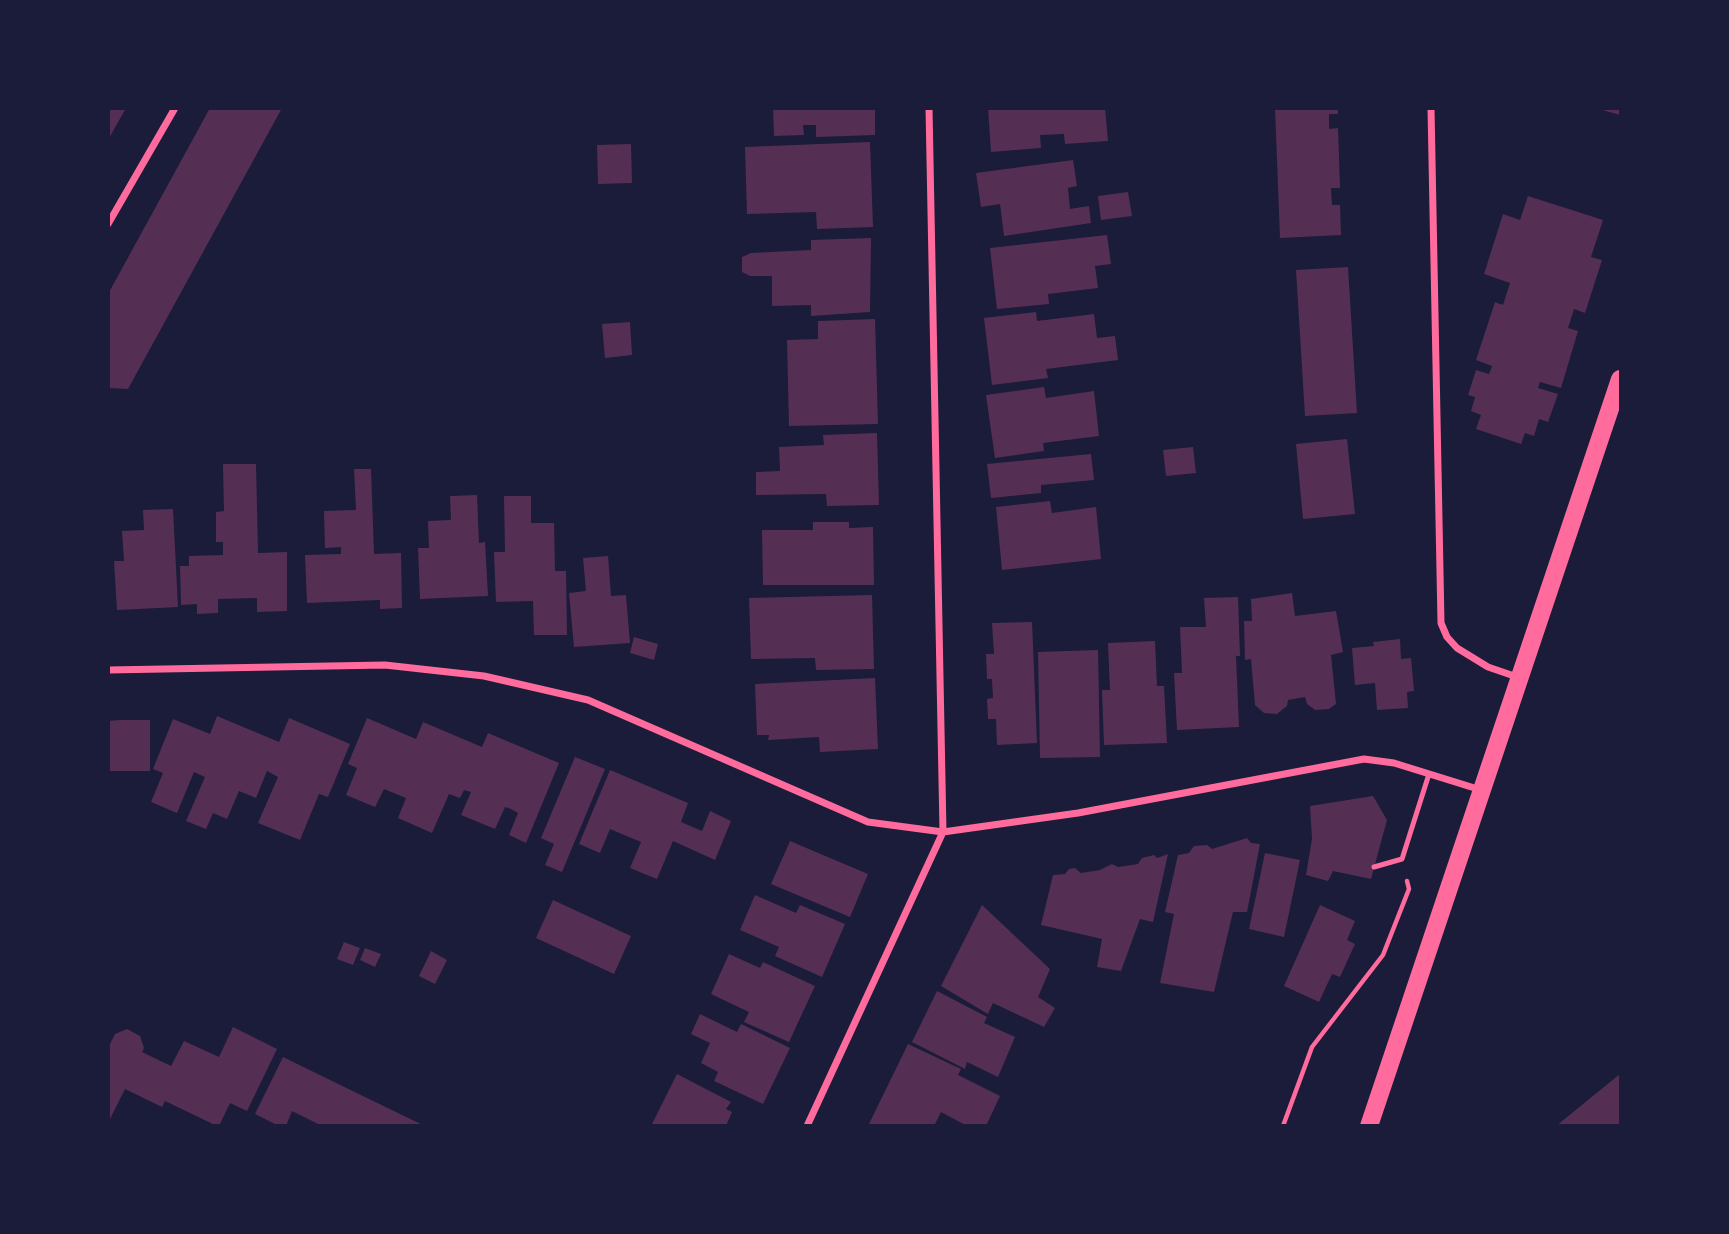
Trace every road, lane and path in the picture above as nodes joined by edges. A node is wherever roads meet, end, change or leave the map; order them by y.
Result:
1 (175, 108) edge
2 (929, 108) edge
3 (1431, 108) edge
4 (108, 224) edge
5 (1620, 379) edge
6 (108, 670) edge
7 (1521, 678) junction
8 (1429, 774) junction
9 (1483, 791) junction
10 (943, 832) junction
11 (1402, 859) junction
12 (1374, 867) dead end
13 (807, 1125) edge
14 (1283, 1125) edge
15 (1369, 1125) edge

1 - 4 street
2 - 10 street
3 - 7 street
5 - 7 main road
6 - 10 street
7 - 9 main road
8 - 9 street
8 - 10 street
8 - 11 lane
9 - 15 main road
10 - 13 street
11 - 12 lane
11 - 14 path

